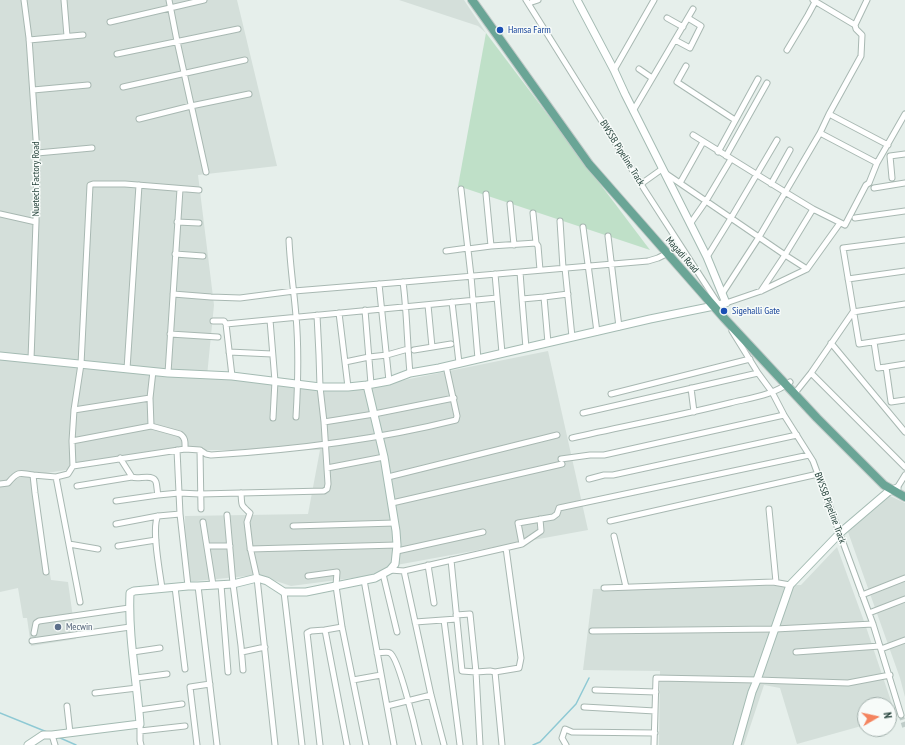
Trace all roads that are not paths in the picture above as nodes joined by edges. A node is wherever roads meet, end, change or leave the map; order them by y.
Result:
1 (24, 0) edge
2 (64, 0) edge
3 (169, 0) edge
4 (204, 0) edge
5 (472, 0) edge
6 (478, 0) edge
7 (526, 0) edge
8 (538, 0) edge
9 (577, 0) edge
10 (654, 0) edge
11 (867, 0) edge
12 (813, 1) edge
13 (532, 2) dead end
14 (170, 8) junction
15 (693, 9) dead end
16 (667, 18) dead end
17 (688, 18) junction
18 (110, 22) dead end
19 (855, 25) junction
20 (683, 27) junction
21 (238, 29) dead end
22 (83, 35) dead end
23 (67, 36) junction
24 (29, 40) junction
25 (675, 40) junction
26 (177, 41) junction
27 (787, 50) dead end
28 (117, 54) dead end
29 (245, 60) dead end
30 (686, 66) dead end
31 (639, 69) dead end
32 (614, 70) junction
33 (184, 73) junction
34 (652, 78) junction
35 (758, 79) dead end
36 (767, 83) dead end
37 (88, 85) dead end
38 (123, 87) dead end
39 (33, 90) junction
40 (249, 94) dead end
41 (191, 106) junction
42 (633, 111) junction
43 (828, 114) junction
44 (905, 114) edge
45 (139, 119) dead end
46 (735, 120) junction
47 (820, 132) junction
48 (693, 135) dead end
49 (777, 140) dead end
50 (703, 142) junction
51 (888, 144) junction
52 (92, 148) dead end
53 (790, 150) dead end
54 (718, 152) junction
55 (37, 153) junction
56 (905, 154) edge
57 (728, 158) junction
58 (877, 163) junction
59 (663, 170) junction
60 (206, 172) dead end
61 (757, 175) junction
62 (892, 178) dead end
63 (680, 183) junction
64 (641, 184) junction
65 (772, 184) junction
66 (905, 184) edge
67 (139, 185) junction
68 (874, 188) dead end
69 (180, 189) junction
70 (461, 189) dead end
71 (199, 190) dead end
72 (785, 192) junction
73 (486, 194) dead end
74 (706, 201) junction
75 (510, 204) dead end
76 (812, 209) junction
77 (905, 211) edge
78 (534, 213) dead end
79 (0, 214) edge
80 (731, 218) junction
81 (855, 218) dead end
82 (560, 221) dead end
83 (36, 222) junction
84 (177, 222) junction
85 (199, 223) dead end
86 (840, 223) junction
87 (690, 224) junction
88 (583, 227) dead end
89 (608, 236) dead end
90 (759, 237) junction
91 (288, 240) dead end
92 (905, 240) edge
93 (536, 243) junction
94 (514, 244) junction
95 (491, 246) junction
96 (468, 249) junction
97 (446, 250) dead end
98 (668, 253) junction
99 (175, 254) junction
100 (784, 255) junction
101 (203, 256) dead end
102 (707, 257) junction
103 (612, 264) junction
104 (588, 266) junction
105 (564, 268) junction
106 (807, 269) junction
107 (540, 270) junction
108 (905, 271) edge
109 (520, 272) junction
110 (495, 274) junction
111 (471, 276) junction
112 (848, 279) junction
113 (403, 282) junction
114 (379, 284) junction
115 (762, 291) junction
116 (294, 292) junction
117 (173, 294) junction
118 (568, 294) junction
119 (722, 294) junction
120 (544, 297) junction
121 (497, 298) junction
122 (522, 299) junction
123 (473, 300) junction
124 (452, 302) junction
125 (905, 304) edge
126 (428, 305) junction
127 (720, 305) junction
128 (406, 306) junction
129 (382, 309) junction
130 (365, 310) junction
131 (853, 312) junction
132 (339, 313) junction
133 (317, 315) junction
134 (296, 317) junction
135 (724, 318) junction
136 (270, 320) junction
137 (213, 321) dead end
138 (226, 324) junction
139 (619, 327) junction
140 (597, 332) junction
141 (170, 334) junction
142 (218, 337) dead end
143 (572, 337) junction
144 (905, 337) edge
145 (874, 342) junction
146 (548, 343) junction
147 (831, 343) junction
148 (451, 344) dead end
149 (432, 347) junction
150 (526, 348) junction
151 (411, 349) junction
152 (229, 352) junction
153 (502, 353) junction
154 (272, 354) junction
155 (387, 355) junction
156 (0, 356) edge
157 (369, 357) junction
158 (32, 359) junction
159 (478, 359) junction
160 (750, 359) junction
161 (345, 362) junction
162 (460, 363) junction
163 (81, 364) junction
164 (905, 364) edge
165 (446, 366) junction
166 (886, 367) junction
167 (127, 369) junction
168 (153, 371) junction
169 (168, 373) junction
170 (410, 373) junction
171 (758, 373) junction
172 (811, 373) junction
173 (232, 376) junction
174 (275, 381) junction
175 (389, 381) junction
176 (298, 384) junction
177 (369, 384) junction
178 (788, 384) junction
179 (320, 387) junction
180 (348, 387) junction
181 (691, 388) junction
182 (772, 392) junction
183 (796, 392) junction
184 (611, 394) dead end
185 (150, 398) junction
186 (454, 398) junction
187 (905, 400) edge
188 (74, 410) junction
189 (694, 412) junction
190 (583, 413) dead end
191 (374, 414) junction
192 (784, 415) junction
193 (296, 417) dead end
194 (273, 418) dead end
195 (324, 422) junction
196 (151, 426) junction
197 (905, 432) edge
198 (557, 435) dead end
199 (797, 435) junction
200 (379, 436) junction
201 (572, 438) dead end
202 (72, 442) junction
203 (325, 444) junction
204 (185, 449) junction
205 (177, 450) junction
206 (200, 450) junction
207 (809, 455) junction
208 (384, 457) junction
209 (120, 458) junction
210 (73, 466) junction
211 (905, 467) edge
212 (327, 468) junction
213 (818, 474) junction
214 (33, 475) junction
215 (905, 475) edge
216 (56, 477) junction
217 (132, 477) junction
218 (388, 477) junction
219 (589, 479) dead end
220 (0, 484) edge
221 (77, 486) dead end
222 (895, 489) junction
223 (905, 492) edge
224 (179, 493) junction
225 (241, 493) junction
226 (200, 494) junction
227 (158, 495) junction
228 (905, 497) edge
229 (116, 501) dead end
230 (392, 503) junction
231 (202, 509) dead end
232 (769, 509) dead end
233 (180, 514) junction
234 (227, 515) dead end
235 (158, 516) junction
236 (540, 519) junction
237 (610, 521) dead end
238 (203, 522) dead end
239 (395, 523) junction
240 (116, 524) dead end
241 (293, 526) dead end
242 (482, 532) dead end
243 (840, 533) junction
244 (614, 536) dead end
245 (156, 540) junction
246 (69, 544) junction
247 (522, 544) junction
248 (118, 546) dead end
249 (207, 546) junction
250 (230, 546) junction
251 (397, 548) junction
252 (506, 548) junction
253 (98, 549) dead end
254 (250, 549) junction
255 (451, 560) junction
256 (428, 565) junction
257 (404, 571) junction
258 (46, 572) dead end
259 (387, 572) junction
260 (308, 576) dead end
261 (257, 578) junction
262 (905, 578) edge
263 (364, 580) junction
264 (776, 582) junction
265 (233, 584) junction
266 (221, 585) junction
267 (790, 585) junction
268 (188, 586) junction
269 (198, 586) junction
270 (213, 586) junction
271 (336, 586) junction
272 (175, 587) junction
273 (626, 587) junction
274 (162, 588) junction
275 (604, 588) dead end
276 (284, 592) junction
277 (862, 594) junction
278 (905, 599) edge
279 (80, 602) dead end
280 (434, 603) dead end
281 (129, 608) junction
282 (869, 613) junction
283 (457, 617) junction
284 (444, 620) junction
285 (414, 622) junction
286 (873, 624) junction
287 (130, 627) junction
288 (342, 627) junction
289 (775, 628) junction
290 (325, 630) junction
291 (592, 631) dead end
292 (397, 632) dead end
293 (34, 633) dead end
294 (905, 640) edge
295 (32, 641) dead end
296 (265, 647) junction
297 (880, 647) junction
298 (160, 648) dead end
299 (133, 652) junction
300 (242, 652) junction
301 (796, 652) dead end
302 (377, 653) junction
303 (185, 669) dead end
304 (243, 670) dead end
305 (228, 672) dead end
306 (476, 672) junction
307 (495, 672) junction
308 (167, 674) dead end
309 (381, 675) junction
310 (890, 675) junction
311 (136, 678) junction
312 (352, 680) junction
313 (757, 680) junction
314 (210, 684) junction
315 (137, 688) junction
316 (595, 690) dead end
317 (656, 692) junction
318 (95, 693) dead end
319 (431, 695) junction
320 (408, 701) junction
321 (182, 704) dead end
322 (67, 706) dead end
323 (387, 706) junction
324 (584, 707) dead end
325 (139, 710) junction
326 (655, 711) junction
327 (901, 715) dead end
328 (185, 726) dead end
329 (140, 728) junction
330 (70, 733) junction
331 (655, 733) junction
332 (52, 735) junction
333 (28, 745) edge
334 (55, 745) edge
335 (141, 745) edge
336 (197, 745) edge
337 (217, 745) edge
338 (275, 745) edge
339 (302, 745) edge
340 (320, 745) edge
341 (347, 745) edge
342 (366, 745) edge
343 (394, 745) edge
344 (419, 745) edge
345 (444, 745) edge
346 (460, 745) edge
347 (480, 745) edge
348 (502, 745) edge
349 (566, 745) edge
350 (654, 745) edge
351 (737, 745) edge

1 - 24 street, Nuetech Factory Road
2 - 23 street
3 - 14 street
4 - 14 street
5 - 98 main road, Magadi Road
6 - 127 main road, Magadi Road
7 - 64 street, BWSSB Pipeline Track
8 - 13 street
9 - 32 street
10 - 32 street
11 - 19 street
12 - 19 street
12 - 27 street
14 - 18 street
14 - 26 street
15 - 17 street
16 - 20 street
17 - 20 street
17 - 25 street
19 - 43 street
20 - 25 street
21 - 26 street
22 - 23 street
23 - 24 street
24 - 39 street, Nuetech Factory Road
25 - 34 street
26 - 28 street
26 - 33 street
29 - 33 street
30 - 46 street
31 - 34 street
32 - 42 street
33 - 38 street
33 - 41 street
34 - 42 street
35 - 46 street
36 - 57 street
37 - 39 street
39 - 55 street, Nuetech Factory Road
40 - 41 street
41 - 45 street
41 - 60 street
42 - 59 street
43 - 47 street
43 - 51 street
44 - 51 street
46 - 54 street
47 - 58 street
47 - 72 street
48 - 50 street
49 - 61 street
50 - 54 street
50 - 63 street
51 - 58 street
52 - 55 street
53 - 65 street
54 - 57 street
55 - 83 street, Nuetech Factory Road
56 - 62 street
57 - 61 street
57 - 74 street
58 - 86 street
59 - 63 street
59 - 64 street
59 - 87 street
61 - 65 street
61 - 80 street
63 - 74 street
64 - 127 street, BWSSB Pipeline Track
65 - 72 street
66 - 68 street
67 - 69 street
67 - 163 street
67 - 167 street
69 - 71 street
69 - 84 street
70 - 96 street
72 - 76 street
72 - 90 street
73 - 95 street
74 - 80 street
74 - 87 street
75 - 94 street
76 - 86 street
76 - 100 street
77 - 81 street
78 - 93 street
79 - 83 street
80 - 90 street
80 - 102 street
82 - 105 street
83 - 158 street, Nuetech Factory Road
84 - 85 street
84 - 99 street
86 - 106 street
87 - 102 street
88 - 104 street
89 - 103 street
90 - 100 street
90 - 119 street
91 - 116 street
92 - 112 street
93 - 94 street
93 - 107 street
94 - 95 street
95 - 96 street
96 - 97 street
96 - 111 street
98 - 103 street
98 - 127 main road, Magadi Road
99 - 101 street
99 - 117 street
100 - 106 street
100 - 115 street
102 - 119 street
103 - 104 street
103 - 139 street
104 - 105 street
104 - 140 street
105 - 107 street
105 - 118 street
106 - 115 street
107 - 109 street
108 - 112 street
109 - 110 street
109 - 122 street
110 - 111 street
110 - 121 street
111 - 113 street
111 - 123 street
112 - 131 street
113 - 114 street
113 - 128 street
114 - 116 street
114 - 129 street
115 - 127 street
116 - 117 street
116 - 134 street
117 - 141 street
118 - 120 street
118 - 143 street
119 - 127 street
120 - 122 street
120 - 146 street
121 - 123 street
121 - 153 street
122 - 150 street
123 - 124 street
123 - 159 street
124 - 126 street
124 - 162 street
125 - 131 street
126 - 128 street
126 - 149 street
127 - 135 main road, Magadi Road
127 - 139 street
127 - 178 main road, Magadi Road
128 - 129 street
128 - 151 street
129 - 130 street
129 - 155 street
130 - 132 street
130 - 157 street
131 - 145 street
131 - 147 street
132 - 133 street
132 - 161 street
133 - 134 street
133 - 179 street
134 - 136 street
134 - 176 street
135 - 160 street, BWSSB Pipeline Track
135 - 178 main road, Magadi Road
136 - 138 street
136 - 154 street
137 - 138 street
138 - 152 street
139 - 140 street
140 - 143 street
141 - 142 street
141 - 169 street
143 - 146 street
144 - 145 street
145 - 166 street
146 - 150 street
147 - 172 street
147 - 197 street
148 - 149 street
149 - 151 street
150 - 153 street
151 - 155 street
151 - 170 street
152 - 154 street
152 - 173 street
153 - 159 street
154 - 174 street
155 - 157 street
155 - 175 street
156 - 158 street
157 - 161 street
157 - 177 street
158 - 163 street
159 - 162 street
160 - 171 street, BWSSB Pipeline Track
160 - 184 street
161 - 180 street
162 - 165 street
163 - 167 street
163 - 188 street
164 - 166 street
165 - 170 street
165 - 186 street
166 - 187 street
167 - 168 street
168 - 169 street
168 - 185 street
169 - 173 street
170 - 175 street
171 - 181 street
171 - 182 street, BWSSB Pipeline Track
172 - 183 street
172 - 211 street
173 - 174 street
174 - 176 street
174 - 194 street
175 - 177 street
176 - 179 street
176 - 193 street
177 - 180 street
177 - 191 street
178 - 182 street
178 - 183 main road, Magadi Road
179 - 180 street
179 - 195 street
181 - 189 street
181 - 190 street
182 - 189 street
182 - 192 street, BWSSB Pipeline Track
183 - 222 main road, Magadi Road
185 - 188 street
185 - 196 street
186 - 191 street
186 - 200 street
188 - 202 street
189 - 201 street
191 - 195 street
191 - 200 street
192 - 199 street, BWSSB Pipeline Track
192 - 230 street
195 - 203 street
196 - 202 street
196 - 204 street
198 - 218 street
199 - 207 street, BWSSB Pipeline Track
199 - 219 street
200 - 203 street
200 - 208 street
202 - 210 street
203 - 206 street
203 - 212 street
204 - 205 street
204 - 206 street
205 - 209 street
205 - 224 street
206 - 226 street
207 - 213 street, BWSSB Pipeline Track
207 - 236 street
208 - 212 street
208 - 218 street
209 - 210 street
209 - 217 street
210 - 216 street
212 - 225 street
213 - 237 street
213 - 243 street, BWSSB Pipeline Track
214 - 216 street
214 - 220 street
214 - 258 street
215 - 222 street
216 - 246 street
217 - 221 street
217 - 227 street
218 - 230 street
222 - 223 main road, Magadi Road
222 - 228 main road, Magadi Road
222 - 243 street
224 - 226 street
224 - 227 street
224 - 233 street
225 - 226 street
225 - 254 street
226 - 231 street
227 - 229 street
230 - 239 street
232 - 264 street
233 - 235 street
233 - 268 street
234 - 250 street
235 - 240 street
235 - 245 street
236 - 247 street
236 - 247 street
238 - 249 street
239 - 241 street
239 - 251 street
242 - 251 street
243 - 267 street
243 - 277 street, BWSSB Pipeline Track
244 - 273 street
245 - 248 street
245 - 274 street
246 - 253 street
246 - 279 street
247 - 252 street
249 - 250 street
249 - 270 street
250 - 265 street
251 - 254 street
251 - 259 street
252 - 255 street
252 - 307 street
254 - 261 street
255 - 256 street
255 - 283 street
256 - 257 street
256 - 280 street
257 - 259 street
257 - 285 street
259 - 263 street
259 - 292 street
260 - 271 street
261 - 265 street
261 - 276 street
261 - 296 street
262 - 277 street
263 - 271 street
263 - 302 street
264 - 267 street
264 - 273 street
265 - 266 street
265 - 300 street
266 - 270 street
266 - 305 street
267 - 289 street
268 - 269 street
268 - 272 street
269 - 270 street
269 - 314 street
271 - 276 street
271 - 288 street
272 - 274 street
272 - 303 street
273 - 275 street
274 - 281 street
276 - 339 street
277 - 282 street, BWSSB Pipeline Track
278 - 282 street
281 - 287 street
281 - 293 street
282 - 286 street, BWSSB Pipeline Track
283 - 284 street
283 - 306 street
283 - 306 street
284 - 285 street
284 - 346 street
285 - 319 street
286 - 289 street
286 - 297 street, BWSSB Pipeline Track
287 - 295 street
287 - 299 street
288 - 290 street
288 - 312 street
289 - 291 street
289 - 313 street
290 - 340 street
290 - 341 street
294 - 297 street
296 - 300 street
296 - 338 street
297 - 301 street
297 - 310 street, BWSSB Pipeline Track
298 - 299 street
299 - 311 street
300 - 304 street
302 - 309 street
302 - 320 street
306 - 307 street
306 - 347 street
307 - 348 street
308 - 311 street
309 - 312 street
309 - 323 street
310 - 313 street
310 - 327 street, BWSSB Pipeline Track
311 - 315 street
312 - 342 street
313 - 317 street
313 - 351 street
314 - 336 street
314 - 337 street
315 - 318 street
315 - 325 street
316 - 317 street
317 - 326 street
319 - 320 street
319 - 345 street
320 - 323 street
320 - 344 street
321 - 325 street
322 - 330 street
323 - 343 street
324 - 326 street
325 - 329 street
326 - 331 street
328 - 329 street
329 - 330 street
329 - 335 street
330 - 332 street
331 - 349 street
331 - 350 street
332 - 333 street
332 - 334 street

